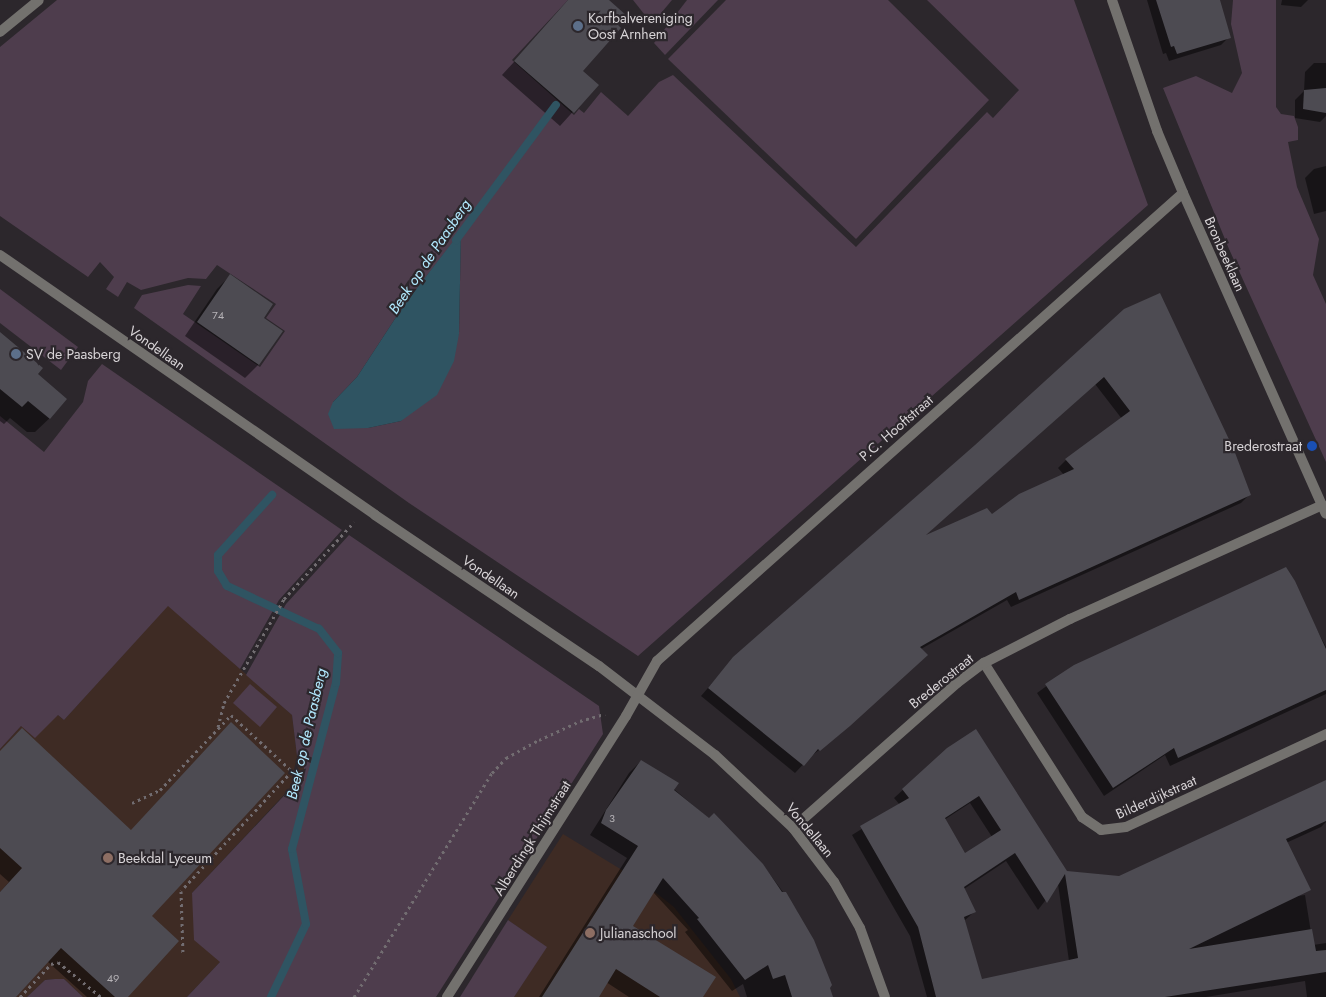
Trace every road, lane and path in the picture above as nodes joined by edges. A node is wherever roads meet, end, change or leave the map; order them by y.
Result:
1 (40, 0) edge
2 (1112, 0) edge
3 (0, 32) edge
4 (1183, 192) junction
5 (0, 255) edge
6 (366, 508) junction
7 (1324, 510) edge
8 (984, 663) junction
9 (638, 694) junction
10 (626, 716) junction
11 (218, 728) junction
12 (1326, 734) edge
13 (132, 803) dead end
14 (793, 828) junction
15 (183, 954) dead end
16 (20, 997) edge
17 (101, 997) edge
18 (354, 997) edge
19 (447, 997) edge
20 (885, 997) edge

1 - 3 street
2 - 4 street, Bronbeeklaan
4 - 7 street, Bronbeeklaan
4 - 9 street, P.C. Hooftstraat
5 - 6 street, Vondellaan
6 - 9 street, Vondellaan
6 - 11 path
7 - 8 street, Brederostraat
8 - 12 street, Bilderdijkstraat
8 - 14 street, Brederostraat
9 - 10 street, Alberdingk Thijmstraat
9 - 14 street, Vondellaan
10 - 18 path
10 - 19 street, Alberdingk Thijmstraat
11 - 13 path
11 - 15 path
14 - 20 street, Vondellaan
16 - 17 path

